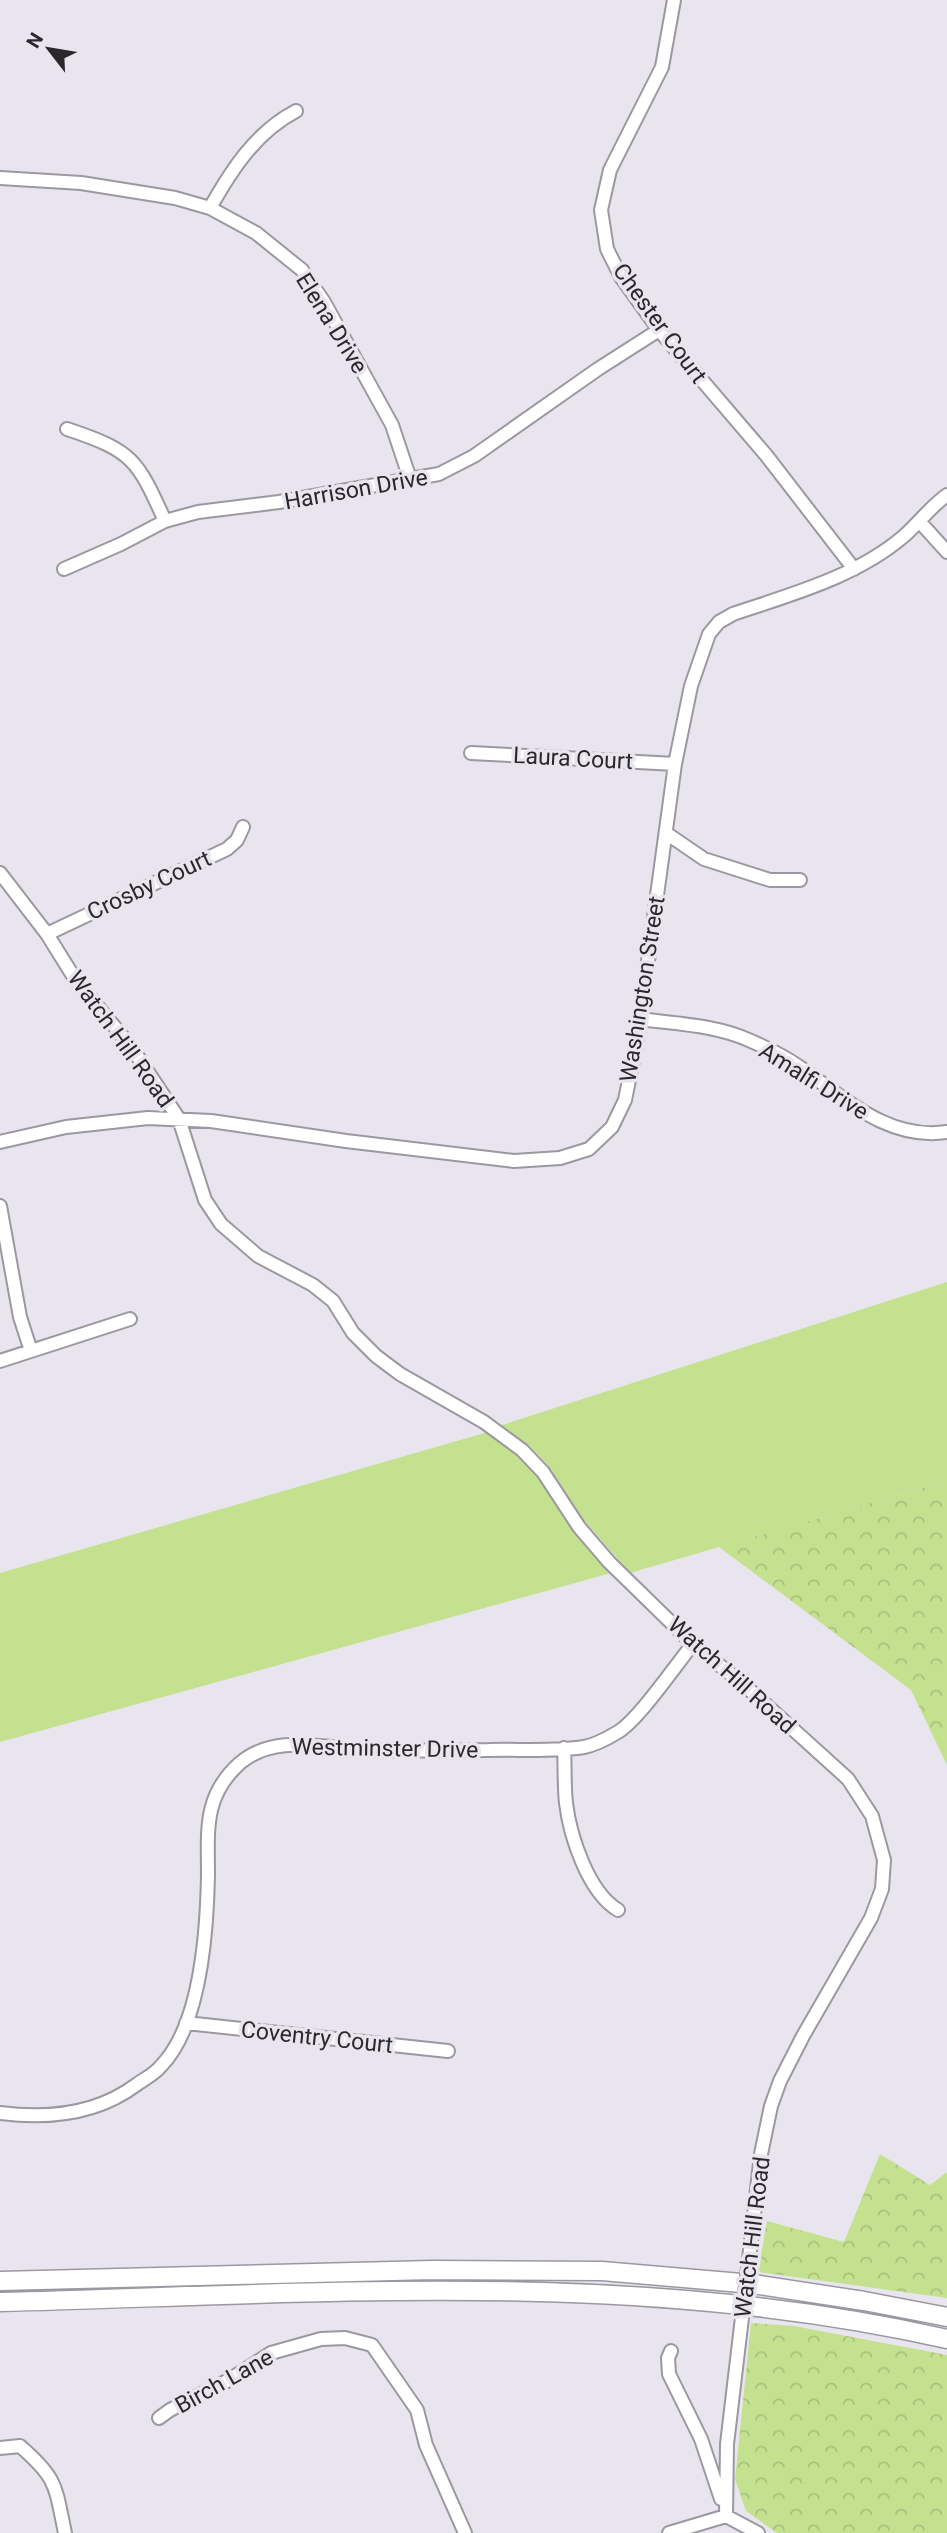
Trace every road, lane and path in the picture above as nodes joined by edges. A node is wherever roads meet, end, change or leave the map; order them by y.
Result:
1 (674, 0) edge
2 (296, 111) dead end
3 (0, 178) edge
4 (210, 208) junction
5 (659, 330) junction
6 (67, 429) dead end
7 (410, 479) junction
8 (947, 495) edge
9 (165, 521) junction
10 (919, 521) junction
11 (947, 552) edge
12 (64, 569) dead end
13 (853, 569) junction
14 (471, 753) dead end
15 (675, 764) junction
16 (243, 827) dead end
17 (666, 833) junction
18 (0, 873) edge
19 (800, 880) dead end
20 (47, 934) junction
21 (640, 1019) junction
22 (179, 1119) junction
23 (947, 1132) edge
24 (0, 1142) edge
25 (0, 1206) edge
26 (130, 1319) dead end
27 (31, 1351) junction
28 (0, 1362) edge
29 (693, 1644) junction
30 (564, 1748) junction
31 (618, 1909) dead end
32 (186, 2023) junction
33 (448, 2051) dead end
34 (0, 2113) edge
35 (0, 2281) edge
36 (0, 2302) edge
37 (947, 2317) edge
38 (947, 2339) edge
39 (671, 2351) dead end
40 (159, 2418) dead end
41 (0, 2448) edge
42 (726, 2516) junction
43 (696, 2528) edge
44 (65, 2533) edge
45 (464, 2533) edge
46 (669, 2533) edge
47 (758, 2533) edge

1 - 5 street, Chester Court
2 - 4 street
3 - 4 street, Elena Drive
4 - 7 street, Elena Drive
5 - 7 street, Harrison Drive
5 - 13 street, Chester Court
6 - 9 street
7 - 9 street, Harrison Drive
8 - 10 street, Washington Street
9 - 12 street, Harrison Drive
10 - 11 street
10 - 13 street, Washington Street
13 - 15 street, Washington Street
14 - 15 street, Laura Court
15 - 17 street, Washington Street
16 - 20 street, Crosby Court
17 - 19 street
17 - 21 street, Washington Street
18 - 20 street, Watch Hill Road
20 - 22 street, Watch Hill Road
21 - 22 street, Washington Street
21 - 23 street, Amalfi Drive
22 - 24 street, Washington Street
22 - 29 street, Watch Hill Road
25 - 27 street
26 - 27 street
27 - 28 street
29 - 30 street, Westminster Drive
29 - 42 street, Watch Hill Road, bridge
30 - 31 street
30 - 32 street, Westminster Drive
32 - 33 street, Coventry Court
32 - 34 street, Westminster Drive
35 - 37 highway
36 - 38 highway
39 - 42 street
40 - 45 street, Birch Lane
41 - 44 street
42 - 43 street
42 - 47 street
43 - 46 street

